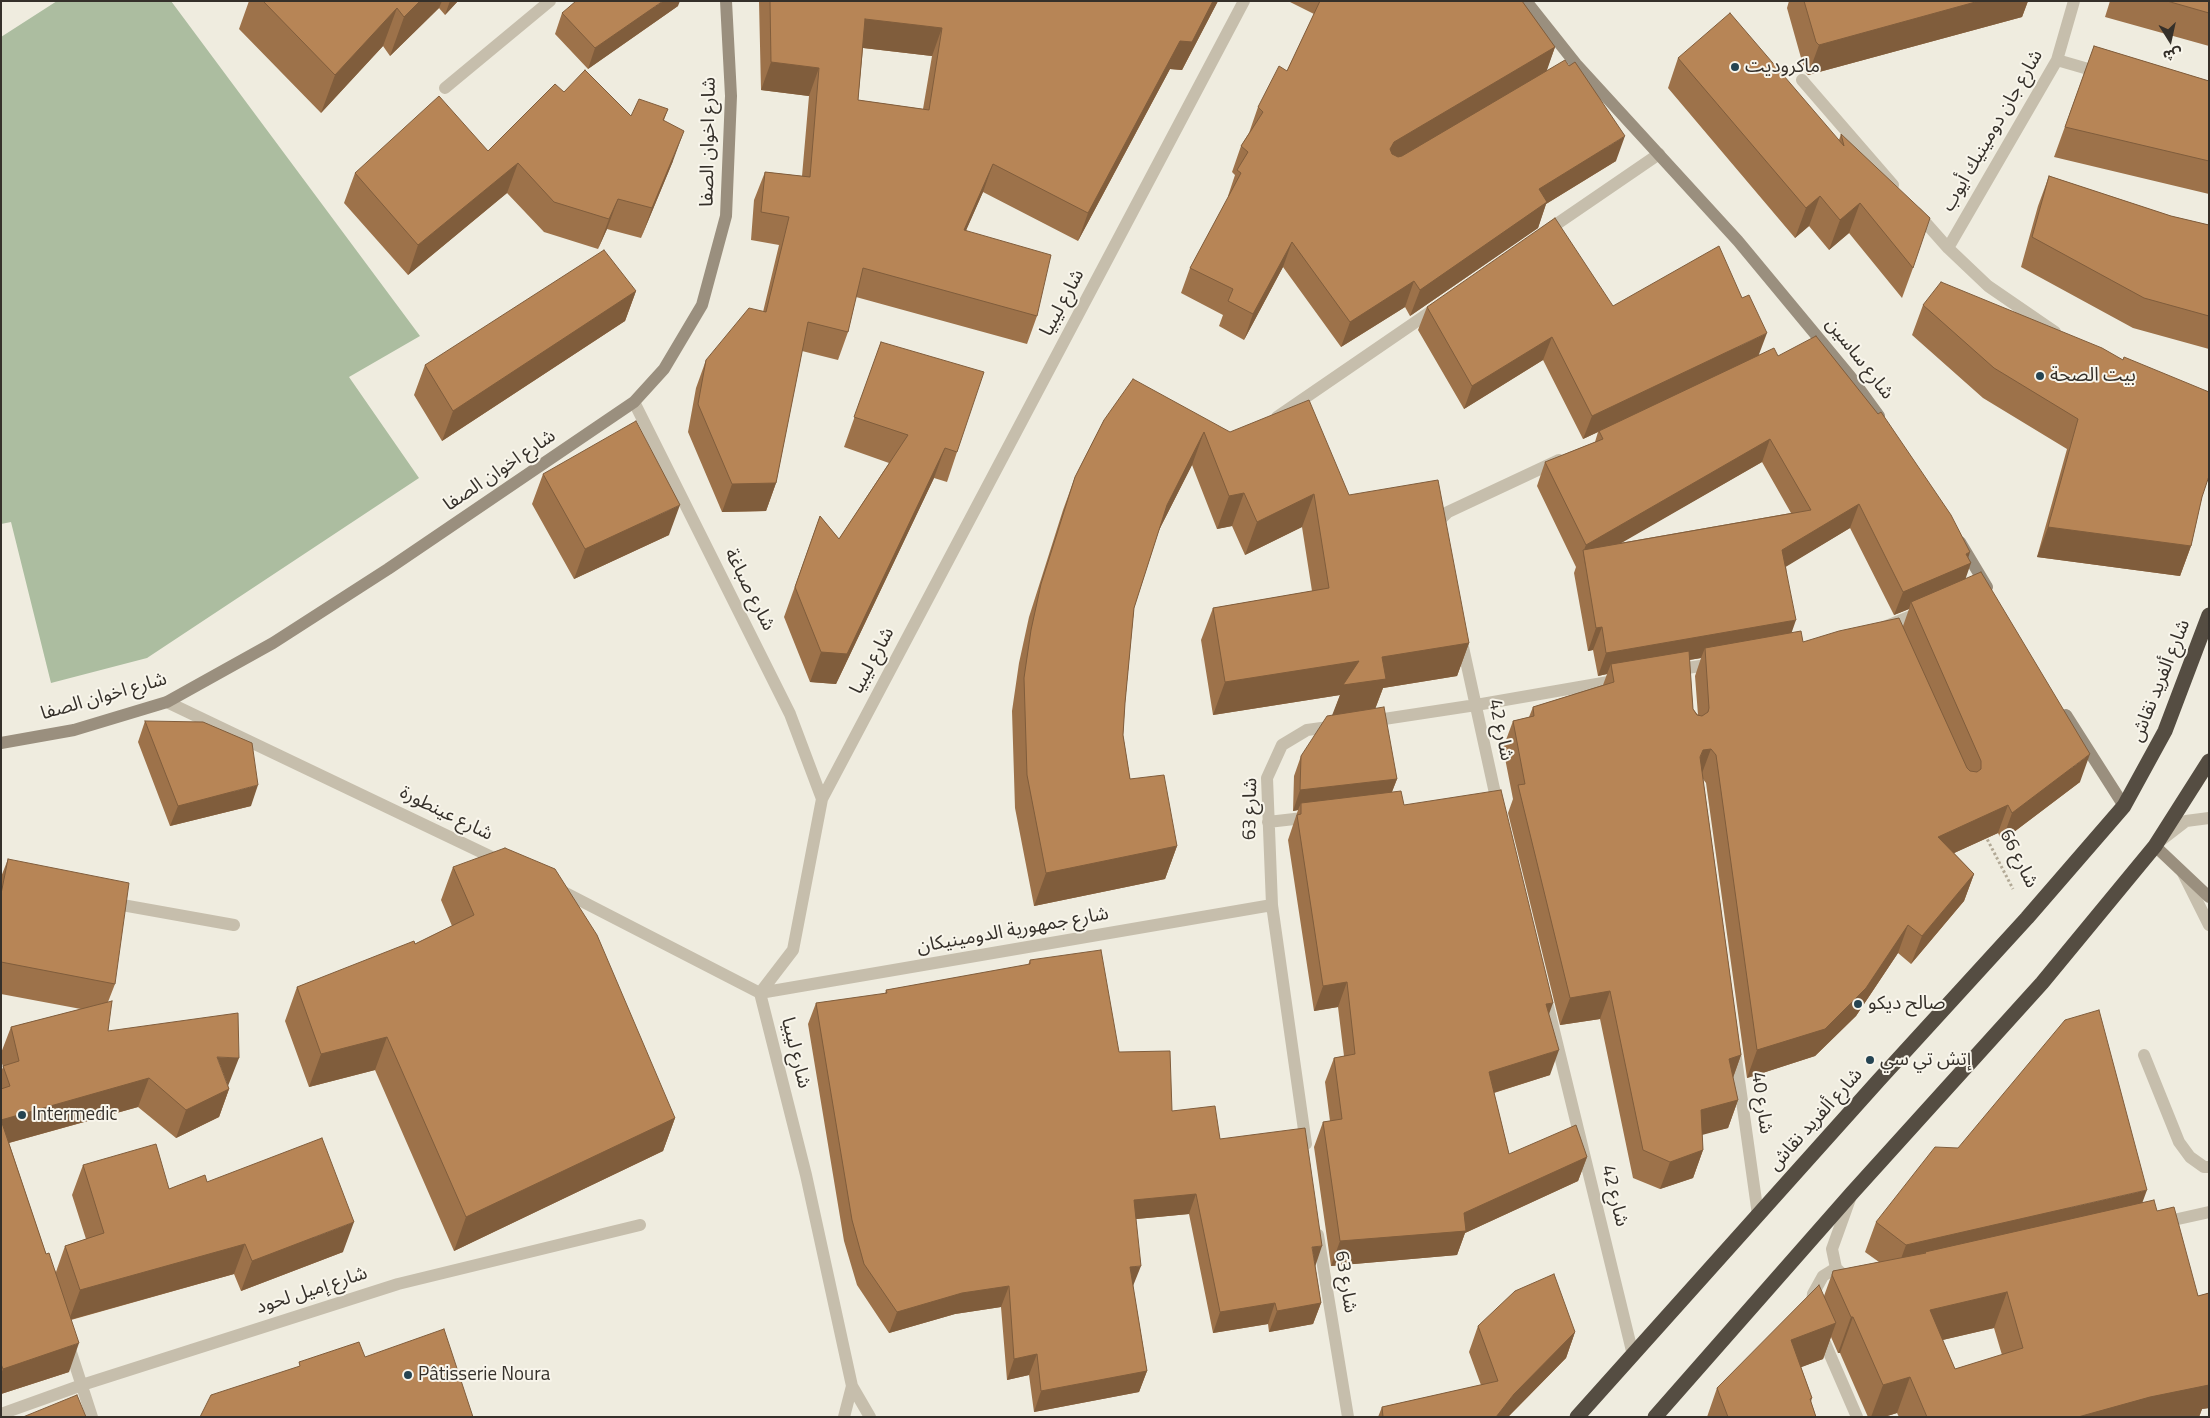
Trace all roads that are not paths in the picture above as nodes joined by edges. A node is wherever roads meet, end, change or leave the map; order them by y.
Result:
1 (550, 1) edge
2 (726, 1) edge
3 (1244, 1) edge
4 (1526, 1) edge
5 (2074, 1) edge
6 (2057, 60) junction
7 (2114, 76) edge
8 (1802, 80) dead end
9 (445, 88) dead end
10 (1659, 154) junction
11 (1537, 238) edge
12 (1948, 248) junction
13 (1448, 300) edge
14 (2064, 337) edge
15 (634, 402) junction
16 (1269, 423) edge
17 (1884, 424) edge
18 (1572, 454) edge
19 (1952, 528) edge
20 (1440, 541) edge
21 (1996, 602) edge
22 (1933, 607) edge
23 (2209, 615) edge
24 (1459, 628) edge
25 (1871, 630) edge
26 (1724, 662) edge
27 (1657, 673) edge
28 (1629, 678) edge
29 (167, 702) junction
30 (1476, 706) junction
31 (2061, 707) edge
32 (1363, 722) edge
33 (1344, 725) edge
34 (1, 743) edge
35 (2209, 761) edge
36 (822, 799) junction
37 (2124, 806) junction
38 (1327, 815) edge
39 (2209, 818) edge
40 (1268, 822) junction
41 (1502, 824) edge
42 (2154, 846) junction
43 (516, 868) edge
44 (2183, 873) junction
45 (542, 881) edge
46 (2209, 896) edge
47 (102, 902) edge
48 (1272, 905) junction
49 (234, 925) dead end
50 (2209, 925) edge
51 (1543, 988) edge
52 (760, 993) junction
53 (1733, 1039) edge
54 (2144, 1055) dead end
55 (1307, 1156) edge
56 (2209, 1167) edge
57 (1852, 1192) junction
58 (2209, 1212) edge
59 (1758, 1215) junction
60 (1317, 1223) edge
61 (640, 1225) dead end
62 (2152, 1225) edge
63 (1836, 1268) junction
64 (1866, 1284) edge
65 (64, 1328) edge
66 (1633, 1355) junction
67 (82, 1385) junction
68 (852, 1386) junction
69 (1, 1414) edge
70 (92, 1417) edge
71 (844, 1417) edge
72 (870, 1417) edge
73 (1348, 1417) edge
74 (1578, 1417) edge
75 (1655, 1417) edge
76 (1857, 1417) edge

1 - 9 street
2 - 15 street, شارع اخوان الصفا
3 - 36 street, شارع ليبيا
4 - 10 street, شارع ساسين
5 - 6 street, شارع جان دومينيك أيوب
6 - 7 street
6 - 12 street, شارع جان دومينيك أيوب
8 - 12 street, شارع جان دومينيك أيوب
10 - 11 street
10 - 17 street, شارع ساسين
12 - 14 street, شارع جان دومينيك أيوب
13 - 16 street
15 - 29 street, شارع اخوان الصفا
15 - 36 street, شارع صباغة
18 - 20 street
19 - 21 street
22 - 25 street
23 - 37 highway, شارع ألفريد نقاش
24 - 30 street, شارع 42
26 - 27 street
28 - 30 street
29 - 34 street, شارع اخوان الصفا
29 - 43 street, شارع عينطورة
30 - 32 street
30 - 41 street, شارع 42
31 - 37 street
33 - 40 street, شارع 63
35 - 42 highway
36 - 52 street, شارع ليبيا
37 - 59 highway, شارع ألفريد نقاش
38 - 40 street
39 - 42 street
40 - 48 street, شارع 63
42 - 44 street
42 - 57 highway
44 - 46 street
44 - 50 street
45 - 52 street
47 - 49 street
48 - 52 street, شارع جمهورية الدومينيكان
48 - 55 street, شارع 63
51 - 66 street, شارع 42
52 - 68 street, شارع ليبيا
53 - 59 street, شارع 40
54 - 56 street
57 - 63 street
57 - 75 highway
58 - 62 street
59 - 66 highway, شارع ألفريد نقاش
60 - 73 street, شارع 63
61 - 67 street, شارع إميل لحود
63 - 64 street
63 - 76 street
65 - 67 street
66 - 74 highway, شارع ألفريد نقاش
67 - 69 street, شارع إميل لحود
67 - 70 street
68 - 71 street, شارع ليبيا
68 - 72 street, شارع ليبيا

